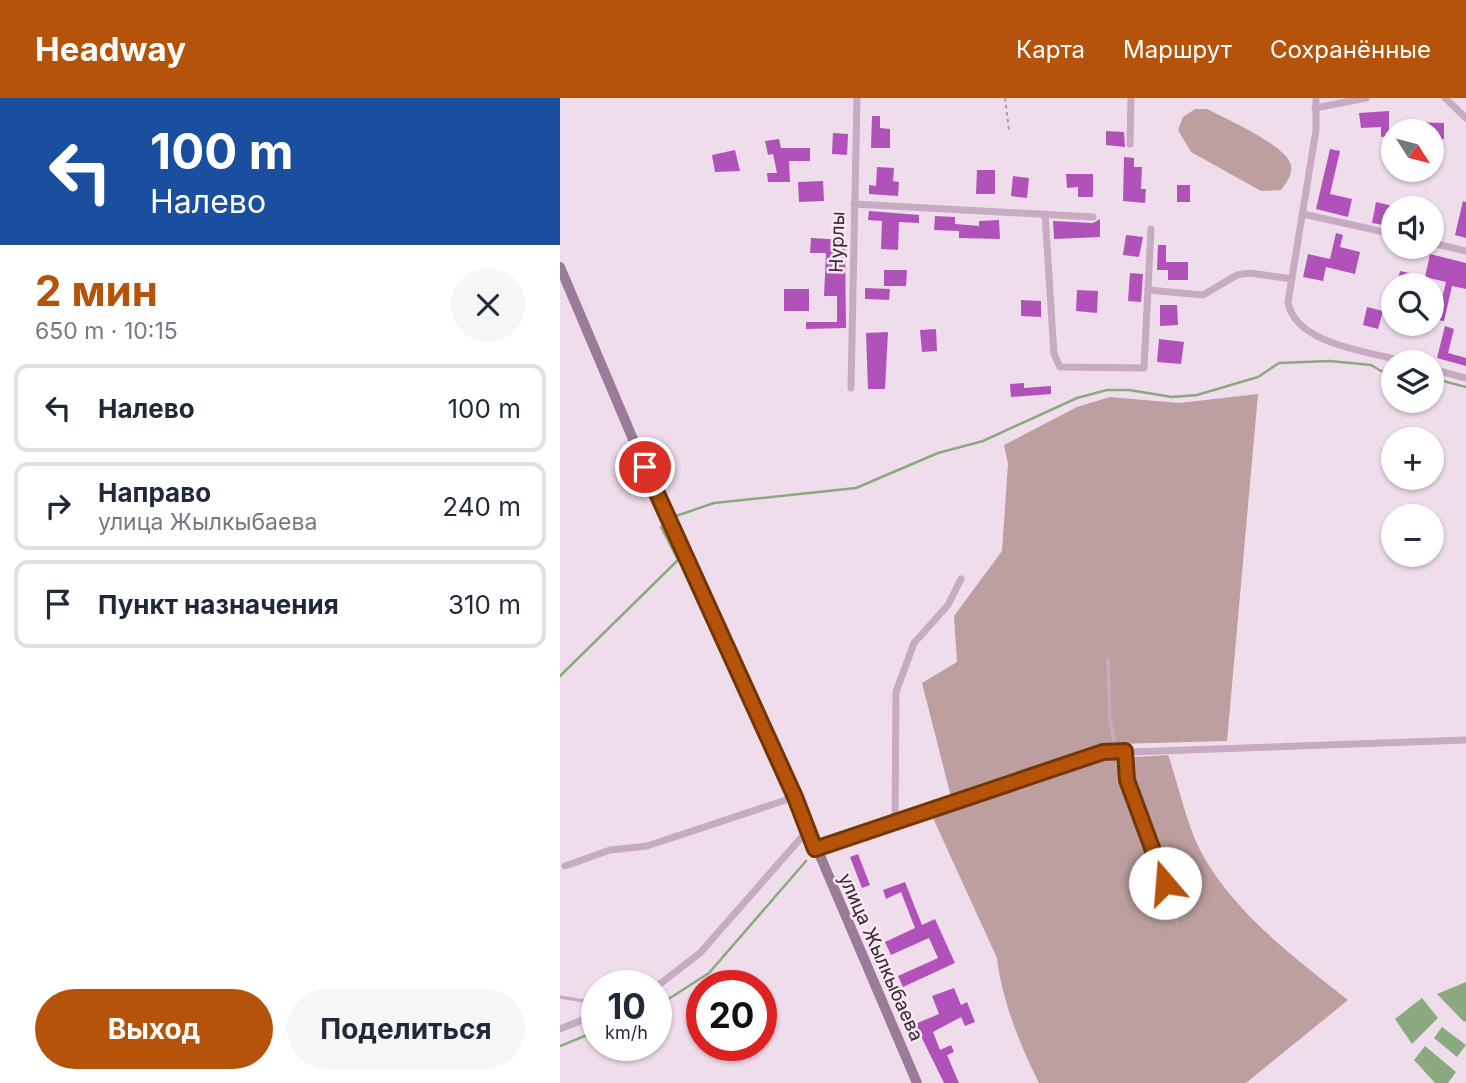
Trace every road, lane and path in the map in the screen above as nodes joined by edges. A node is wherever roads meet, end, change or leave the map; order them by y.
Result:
1 (857, 98) edge
2 (1005, 98) edge
3 (1131, 98) edge
4 (1316, 98) edge
5 (1366, 98) edge
6 (1445, 98) edge
7 (1315, 108) junction
8 (1466, 118) edge
9 (1009, 130) dead end
10 (1130, 144) dead end
11 (854, 204) junction
12 (1045, 214) junction
13 (1303, 214) junction
14 (1093, 217) dead end
15 (1151, 229) dead end
16 (1381, 231) edge
17 (1444, 246) edge
18 (1466, 251) edge
19 (560, 267) edge
20 (1292, 279) junction
21 (1148, 290) junction
22 (1381, 355) edge
23 (1444, 372) edge
24 (1466, 378) edge
25 (851, 388) dead end
26 (961, 579) dead end
27 (1108, 660) dead end
28 (1466, 740) edge
29 (1121, 751) junction
30 (795, 797) junction
31 (895, 821) junction
32 (808, 830) junction
33 (815, 849) junction
34 (565, 866) dead end
35 (1177, 922) dead end
36 (672, 975) edge
37 (560, 997) edge
38 (581, 1000) edge
39 (581, 1020) edge
40 (560, 1029) edge
41 (917, 1083) edge

1 - 11 street, Нурлы
2 - 9 path
3 - 10 street
4 - 7 street
5 - 7 street
6 - 8 street
7 - 13 street
11 - 12 street
11 - 25 street, Нурлы
12 - 14 street
12 - 21 street
13 - 16 street
13 - 20 street
15 - 21 street
17 - 18 street
19 - 30 main road, улица Жылкыбаева
20 - 21 street
20 - 22 street
23 - 24 street
26 - 31 street
27 - 29 lane
28 - 29 street
29 - 31 street
29 - 35 lane
30 - 32 main road, улица Жылкыбаева
30 - 34 street
31 - 33 street
32 - 33 main road, улица Жылкыбаева
32 - 36 street
33 - 41 main road, улица Жылкыбаева
37 - 38 lane
39 - 40 street

